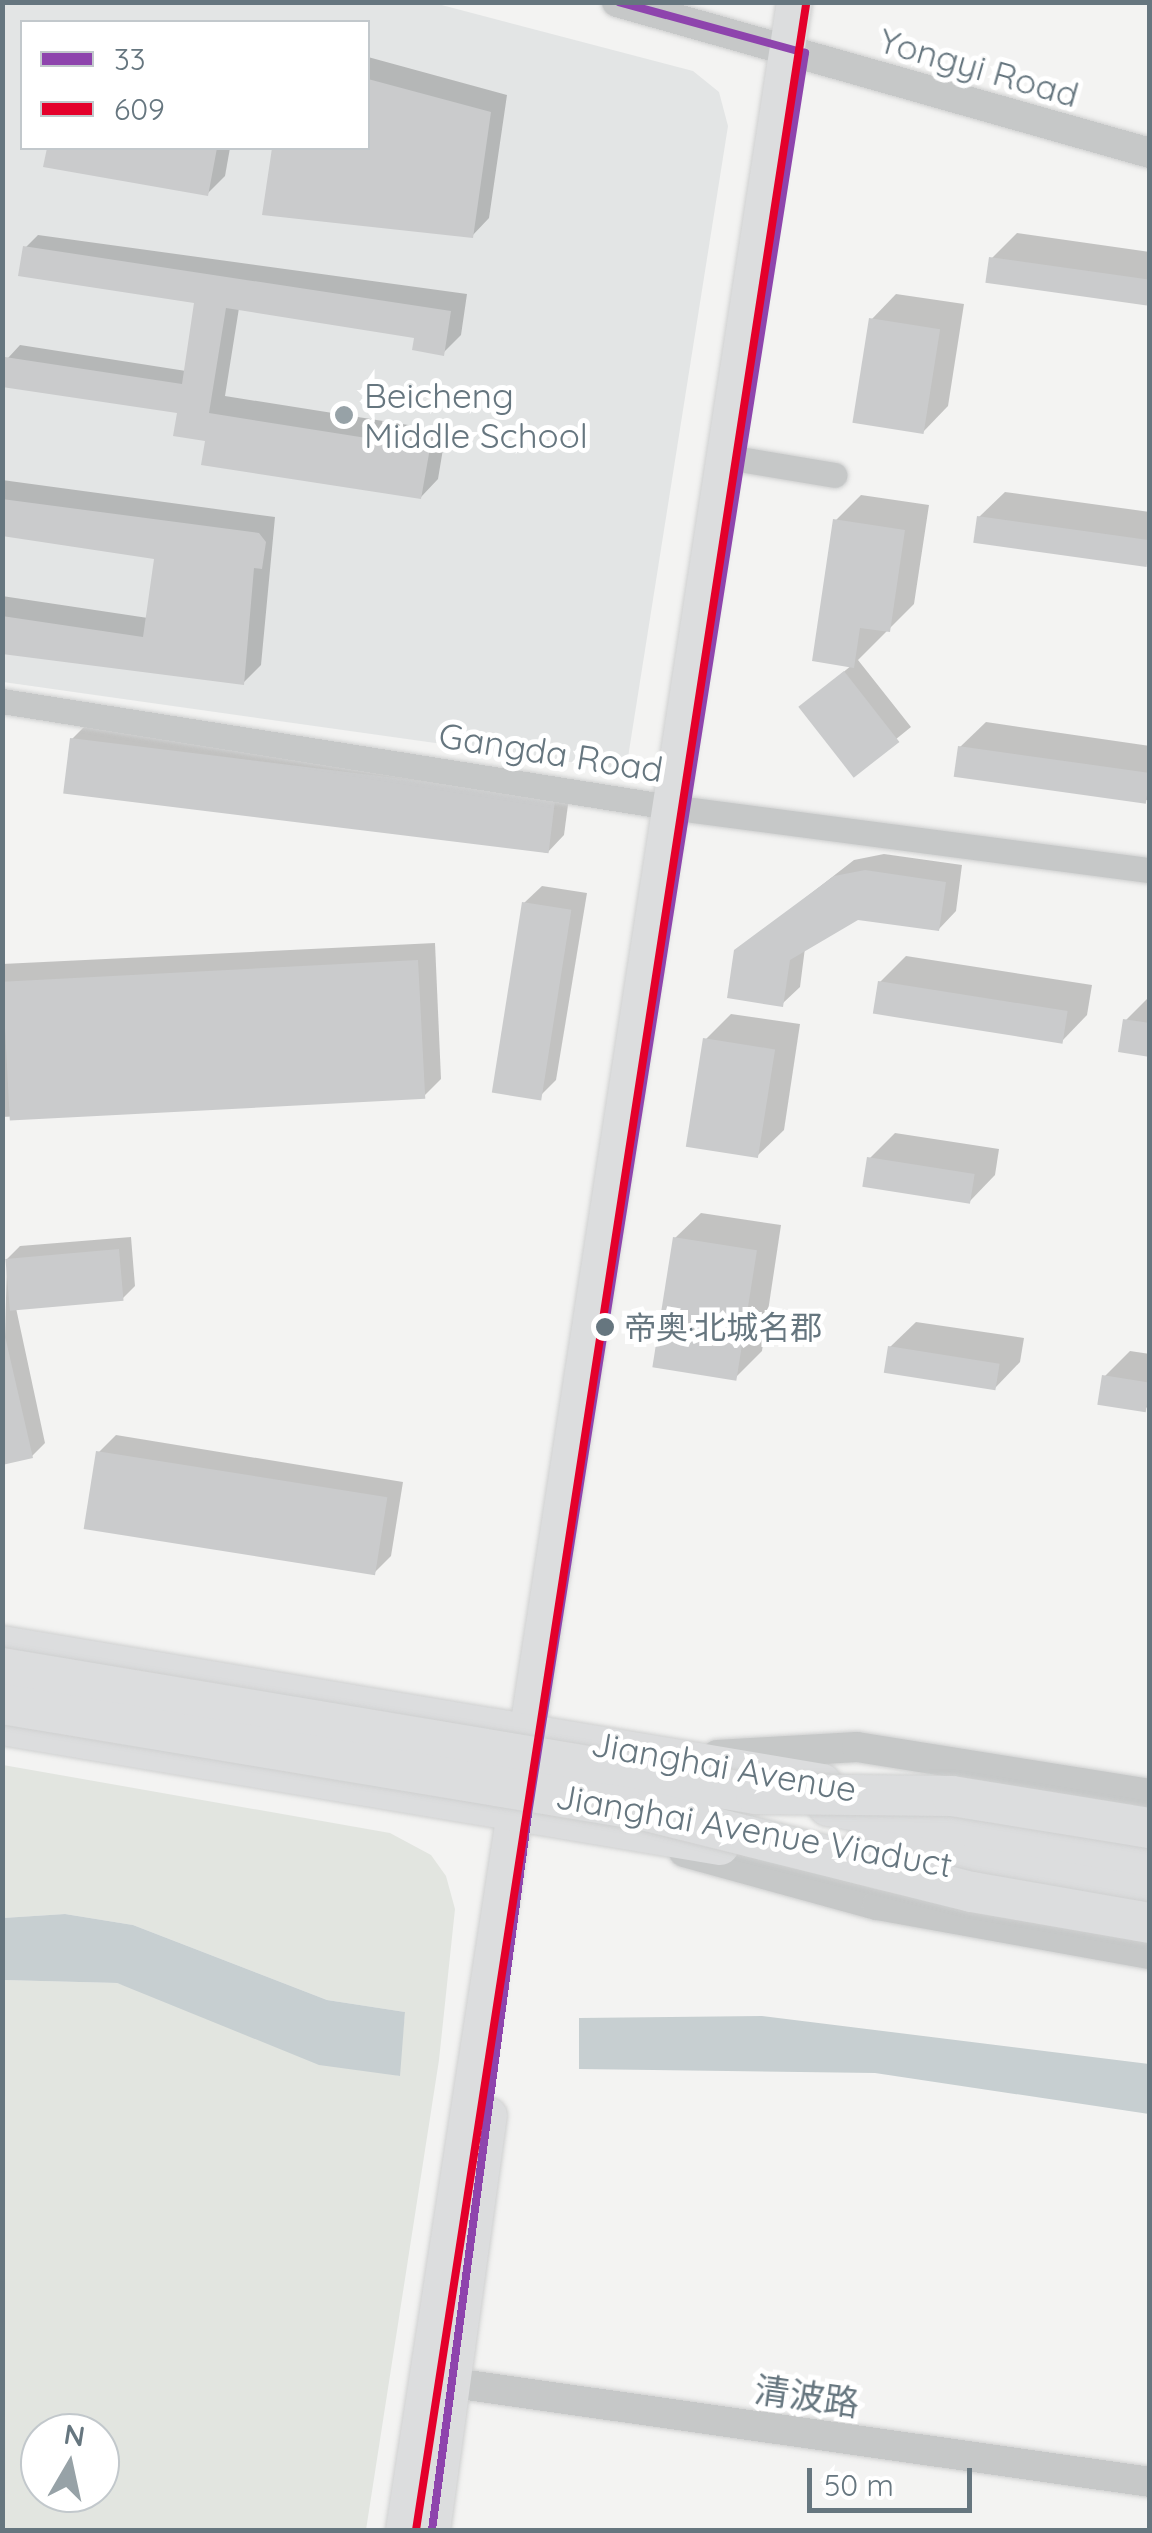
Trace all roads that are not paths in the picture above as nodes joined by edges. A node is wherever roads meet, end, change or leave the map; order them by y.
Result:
1 (617, 2) edge
2 (794, 2) edge
3 (813, 2) edge
4 (796, 50) junction
5 (1150, 152) edge
6 (732, 458) junction
7 (834, 476) dead end
8 (2, 701) edge
9 (678, 808) junction
10 (1150, 870) edge
11 (2, 1646) edge
12 (2, 1668) edge
13 (2, 1704) edge
14 (2, 1726) edge
15 (532, 1734) junction
16 (676, 1758) junction
17 (756, 1794) junction
18 (1150, 1794) edge
19 (647, 1811) junction
20 (519, 1812) junction
21 (585, 1823) junction
22 (1150, 1828) edge
23 (1150, 1839) edge
24 (1150, 1860) edge
25 (1150, 1897) edge
26 (1150, 1920) edge
27 (1150, 1954) edge
28 (453, 2383) junction
29 (1150, 2482) edge
30 (403, 2530) edge
31 (432, 2530) edge

1 - 4 street, Yongyi Road
2 - 4 main road
3 - 4 main road
4 - 5 street, Yongyi Road
4 - 6 main road
6 - 7 street
6 - 9 main road
8 - 9 street, Gangda Road
9 - 10 street, Gangda Road
9 - 15 main road
11 - 15 main road, Jianghai Avenue
12 - 17 highway, Jianghai Avenue Viaduct, bridge
13 - 19 highway, Jianghai Avenue Viaduct, bridge
14 - 20 main road
15 - 16 main road, Jianghai Avenue
15 - 20 main road
16 - 18 street
16 - 23 main road, Jianghai Avenue
17 - 22 highway, bridge
17 - 24 highway, Jianghai Avenue Viaduct, bridge
19 - 25 highway, Jianghai Avenue Viaduct, bridge
19 - 26 highway, bridge
20 - 21 main road
20 - 28 main road
20 - 30 main road
21 - 26 main road
21 - 27 street
28 - 29 street, 清波路
28 - 31 main road

